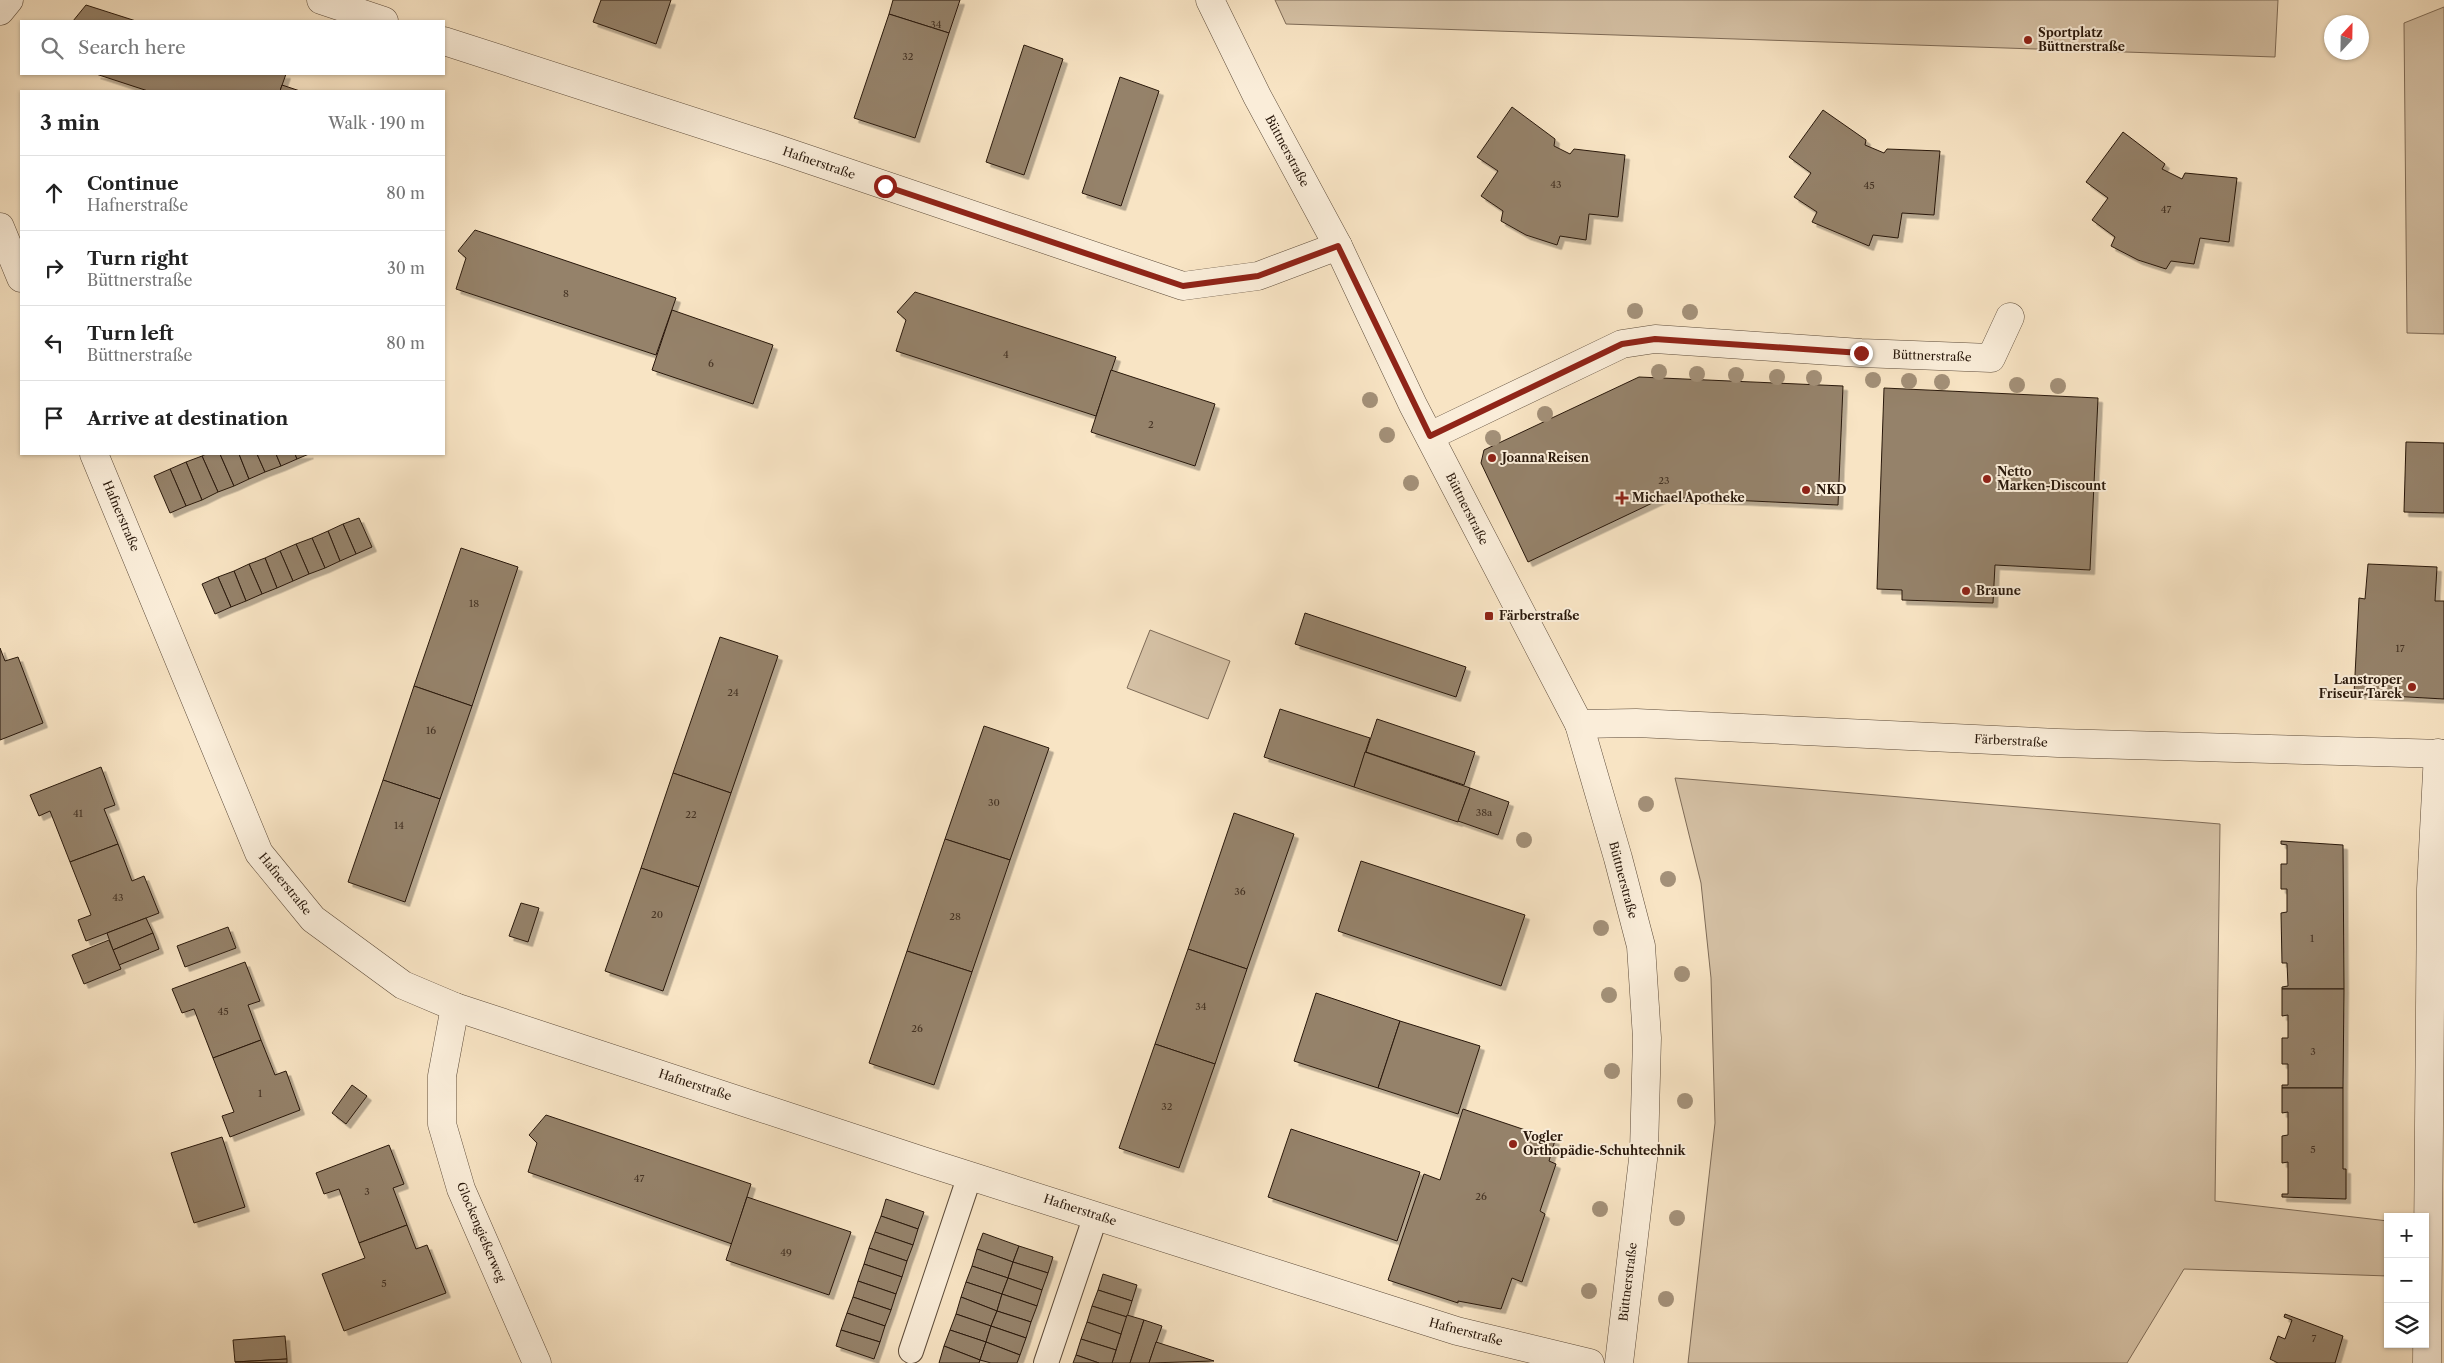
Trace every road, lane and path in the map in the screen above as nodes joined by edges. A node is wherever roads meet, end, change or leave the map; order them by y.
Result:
1 (9, 0) edge
2 (321, 0) edge
3 (1210, 0) edge
4 (0, 11) edge
5 (381, 20) edge
6 (445, 41) edge
7 (0, 227) edge
8 (1338, 246) junction
9 (20, 276) edge
10 (2010, 317) dead end
11 (1430, 436) junction
12 (94, 455) edge
13 (1579, 724) junction
14 (2441, 754) edge
15 (455, 1007) junction
16 (970, 1175) junction
17 (1096, 1215) junction
18 (911, 1351) dead end
19 (537, 1363) edge
20 (1046, 1363) edge
21 (1590, 1363) edge
22 (1619, 1363) edge
23 (2427, 1363) edge

1 - 4 street
2 - 5 street
3 - 8 street, Büttnerstraße
6 - 8 street, Hafnerstraße
7 - 9 street
8 - 11 street, Büttnerstraße
10 - 11 street, Büttnerstraße
11 - 13 street, Büttnerstraße
12 - 15 street, Hafnerstraße
13 - 14 street, Färberstraße
13 - 22 street, Büttnerstraße
14 - 23 street
15 - 16 street, Hafnerstraße
15 - 19 street, Glockengießerweg
16 - 17 street, Hafnerstraße
16 - 18 lane
17 - 20 lane
17 - 21 street, Hafnerstraße

